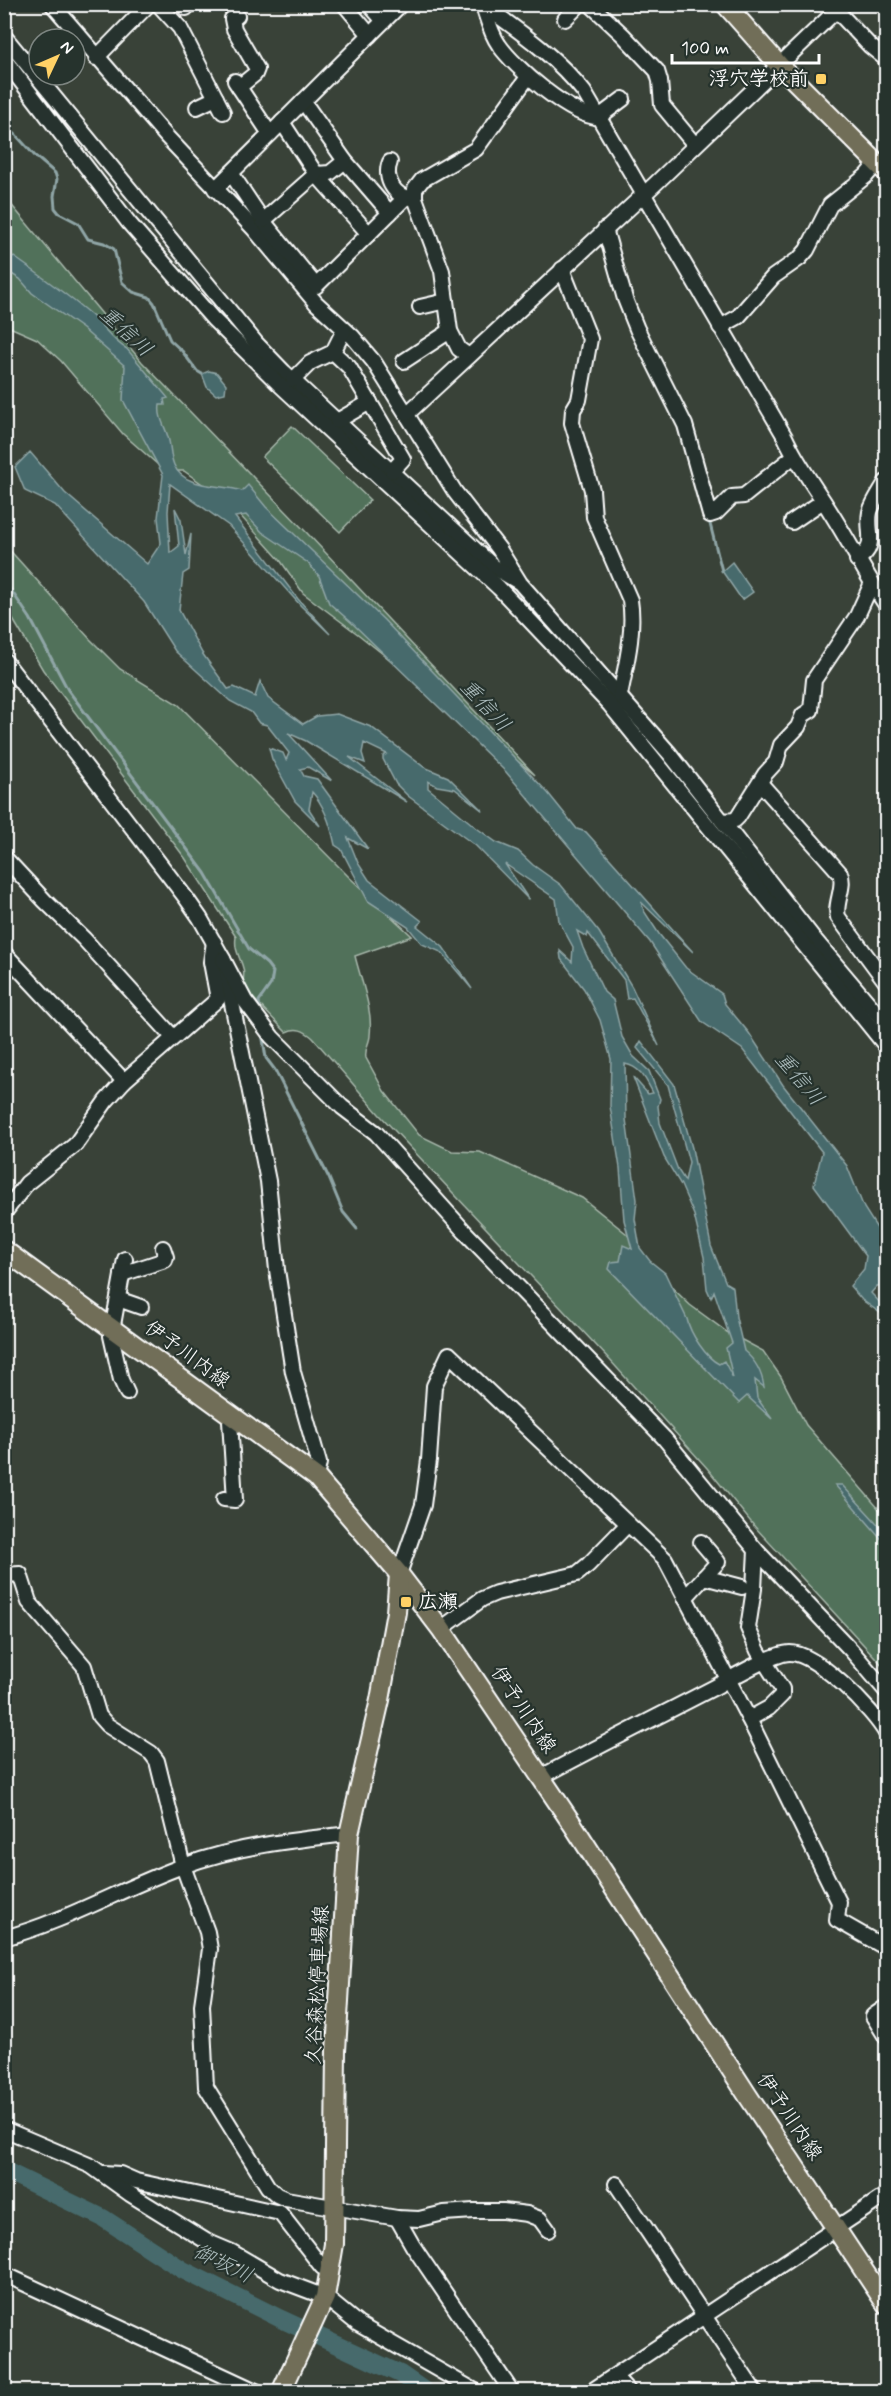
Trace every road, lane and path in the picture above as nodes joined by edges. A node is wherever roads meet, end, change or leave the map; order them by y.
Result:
1 (52, 4) edge
2 (150, 4) edge
3 (158, 4) edge
4 (184, 4) edge
5 (190, 4) edge
6 (344, 4) edge
7 (369, 4) edge
8 (401, 4) edge
9 (580, 4) edge
10 (590, 4) edge
11 (725, 4) edge
12 (483, 5) edge
13 (840, 8) edge
14 (237, 16) dead end
15 (566, 19) dead end
16 (384, 21) junction
17 (68, 27) edge
18 (370, 35) junction
19 (4, 36) edge
20 (87, 49) edge
21 (96, 58) junction
22 (4, 59) edge
23 (886, 59) edge
24 (27, 61) edge
25 (779, 64) junction
26 (528, 77) junction
27 (49, 87) edge
28 (216, 98) junction
29 (623, 99) dead end
30 (303, 101) junction
31 (197, 107) dead end
32 (223, 112) dead end
33 (599, 117) junction
34 (282, 122) junction
35 (270, 134) junction
36 (695, 145) junction
37 (345, 161) junction
38 (390, 162) dead end
39 (882, 167) edge
40 (231, 173) junction
41 (316, 174) junction
42 (215, 189) junction
43 (643, 194) junction
44 (410, 198) junction
45 (390, 213) junction
46 (262, 221) junction
47 (605, 229) junction
48 (369, 234) junction
49 (562, 269) junction
50 (446, 301) junction
51 (420, 307) dead end
52 (720, 327) junction
53 (344, 330) junction
54 (450, 331) junction
55 (333, 352) junction
56 (469, 356) junction
57 (404, 361) dead end
58 (293, 380) junction
59 (370, 402) junction
60 (408, 413) junction
61 (337, 421) junction
62 (794, 456) junction
63 (392, 471) junction
64 (886, 482) edge
65 (823, 501) junction
66 (792, 522) dead end
67 (857, 560) junction
68 (872, 583) junction
69 (520, 584) junction
70 (886, 604) edge
71 (537, 626) junction
72 (4, 660) edge
73 (620, 696) junction
74 (760, 783) junction
75 (723, 821) junction
76 (4, 857) edge
77 (214, 942) junction
78 (4, 953) edge
79 (223, 959) junction
80 (886, 982) edge
81 (886, 1024) edge
82 (173, 1037) junction
83 (886, 1046) edge
84 (124, 1081) junction
85 (4, 1213) edge
86 (163, 1248) dead end
87 (4, 1250) edge
88 (125, 1259) dead end
89 (122, 1274) junction
90 (118, 1299) junction
91 (141, 1306) dead end
92 (112, 1330) junction
93 (127, 1394) dead end
94 (234, 1417) junction
95 (316, 1477) junction
96 (224, 1499) dead end
97 (628, 1524) junction
98 (701, 1542) dead end
99 (756, 1550) junction
100 (399, 1574) junction
101 (4, 1575) edge
102 (704, 1577) junction
103 (742, 1587) dead end
104 (686, 1598) junction
105 (441, 1629) junction
106 (765, 1661) junction
107 (728, 1680) junction
108 (886, 1691) edge
109 (749, 1719) junction
110 (886, 1733) edge
111 (541, 1777) junction
112 (349, 1834) junction
113 (183, 1866) junction
114 (4, 1938) edge
115 (886, 1948) edge
116 (886, 2007) edge
117 (886, 2037) edge
118 (4, 2129) edge
119 (101, 2172) junction
120 (616, 2184) dead end
121 (886, 2195) edge
122 (334, 2206) junction
123 (398, 2218) junction
124 (835, 2228) junction
125 (548, 2230) dead end
126 (331, 2270) junction
127 (4, 2274) edge
128 (323, 2301) junction
129 (886, 2304) edge
130 (705, 2317) junction
131 (615, 2377) junction
132 (258, 2391) edge
133 (281, 2391) edge
134 (477, 2391) edge
135 (512, 2391) edge
136 (591, 2391) edge
137 (629, 2391) edge
138 (755, 2391) edge

1 - 17 street
2 - 21 street
3 - 28 street
4 - 5 street
6 - 18 street
7 - 16 street
8 - 16 street
9 - 15 street
10 - 36 street
11 - 25 main road
12 - 26 street
12 - 33 street
13 - 23 street
13 - 25 street
14 - 35 street
16 - 18 street
18 - 30 street
19 - 24 street
20 - 21 street
21 - 42 street
22 - 71 street
25 - 36 street
25 - 39 main road
26 - 33 street
26 - 44 street
27 - 58 street
28 - 31 street
28 - 32 street
29 - 33 street
30 - 34 street
30 - 37 street
33 - 43 street
34 - 35 street
34 - 41 street
35 - 40 street
36 - 43 street
37 - 41 street
37 - 45 street
38 - 44 street
39 - 52 street
40 - 42 street
40 - 46 street
41 - 46 street
41 - 48 street
42 - 53 street
43 - 47 street
43 - 52 street
44 - 45 street
44 - 50 street
45 - 48 street
46 - 48 street
47 - 49 street
47 - 62 street
49 - 56 street
49 - 73 street
50 - 51 street
50 - 54 street
52 - 62 street
53 - 55 street
53 - 60 street
54 - 56 street
54 - 57 street
55 - 58 street
55 - 59 street
56 - 60 street
58 - 61 street
59 - 61 street
59 - 63 street
60 - 69 street
61 - 63 street
62 - 65 street
63 - 69 street
64 - 67 street
65 - 66 street
65 - 67 street
67 - 68 street
68 - 70 street
68 - 74 street
69 - 71 street
69 - 73 street
71 - 83 street
72 - 77 street
73 - 75 street
74 - 75 street
74 - 80 street
75 - 81 street
76 - 82 street
77 - 79 street
77 - 82 street
78 - 84 street
79 - 95 street
79 - 99 street
82 - 84 street
84 - 85 street
86 - 89 street
87 - 92 main road, 伊予川内線
88 - 89 street
89 - 90 street
90 - 91 street
90 - 92 street
92 - 93 street
92 - 94 main road, 伊予川内線
94 - 95 main road, 伊予川内線
94 - 96 street
95 - 100 main road, 伊予川内線
97 - 100 street
97 - 104 street
97 - 105 street
98 - 102 street
99 - 106 street
99 - 108 street
100 - 105 main road, 伊予川内線
100 - 112 main road, 久谷森松停車場線
101 - 113 street
102 - 103 street
102 - 104 street
104 - 107 street
105 - 111 main road, 伊予川内線
106 - 107 street
106 - 109 street
106 - 110 street
107 - 109 street
107 - 111 street
109 - 115 street
111 - 124 main road, 伊予川内線
112 - 113 street
112 - 122 main road, 久谷森松停車場線
113 - 114 street
113 - 122 street
116 - 117 street
118 - 119 street
119 - 126 street
119 - 128 street
120 - 130 street
121 - 124 street
122 - 123 street
122 - 126 main road, 久谷森松停車場線
123 - 125 street
123 - 135 street
124 - 129 main road, 伊予川内線
124 - 130 street
126 - 128 main road, 久谷森松停車場線
127 - 132 street
128 - 133 main road, 久谷森松停車場線
128 - 134 street
130 - 131 street
130 - 138 street
131 - 136 street
131 - 137 street

